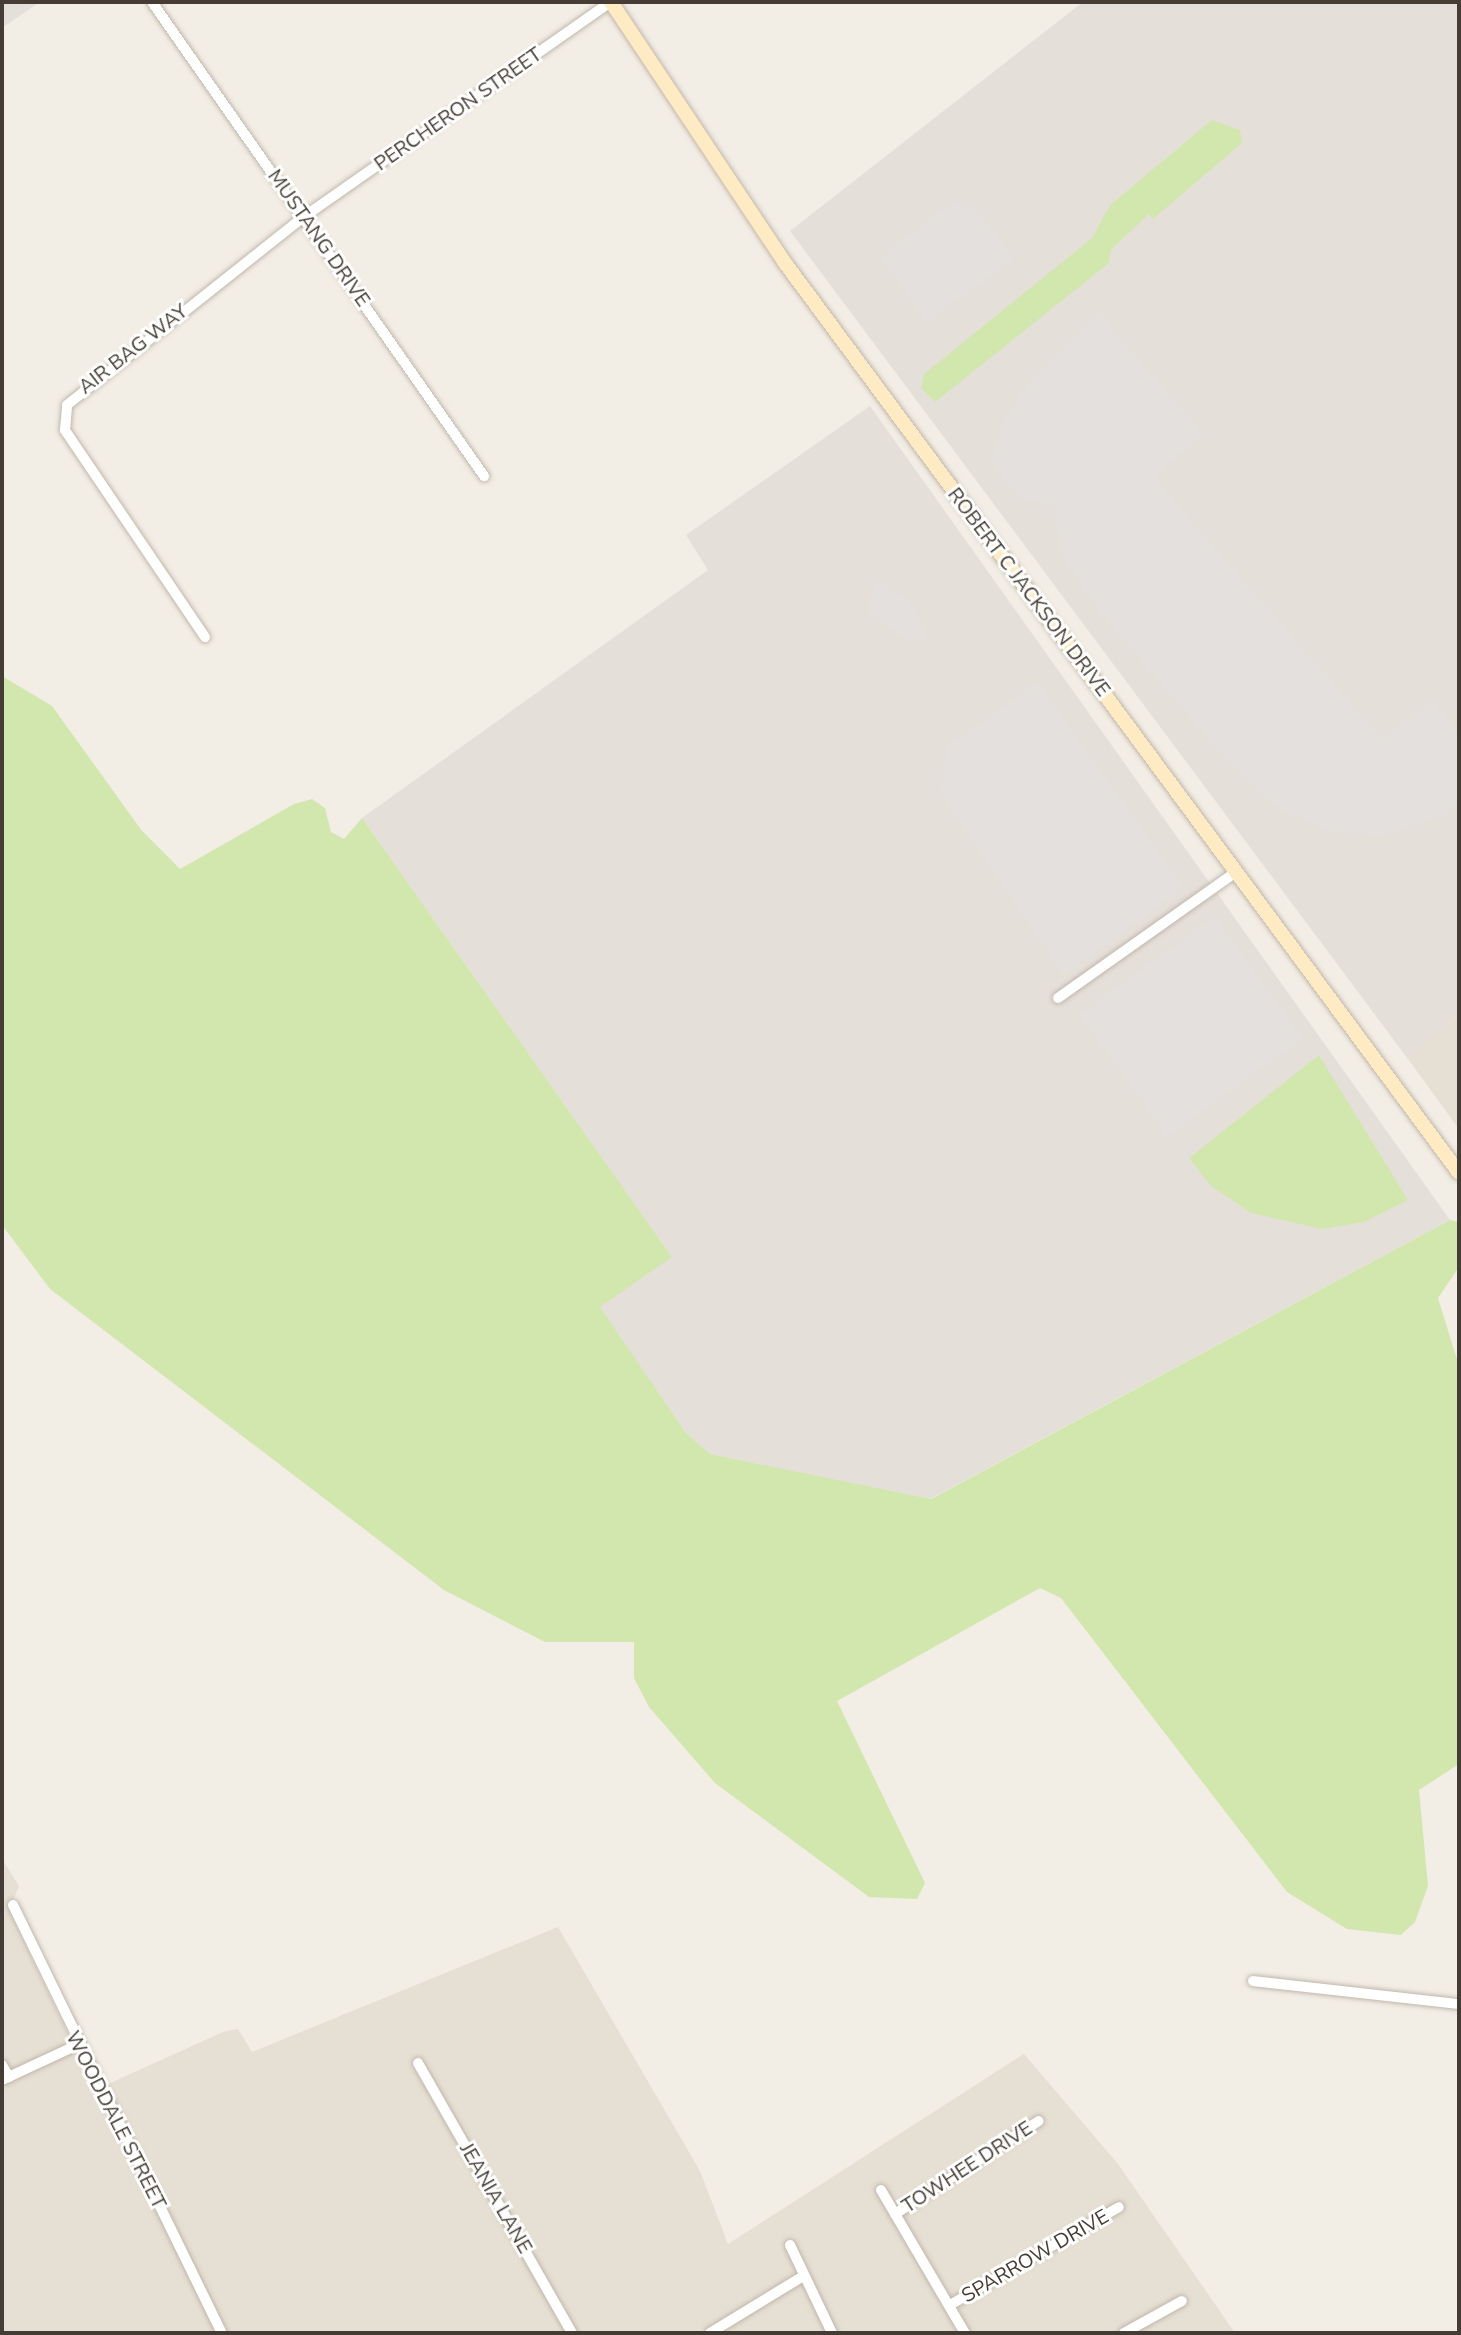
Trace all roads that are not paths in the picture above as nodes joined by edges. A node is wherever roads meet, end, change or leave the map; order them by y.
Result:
1 (152, 2) edge
2 (611, 2) edge
3 (305, 216) junction
4 (484, 476) dead end
5 (205, 637) dead end
6 (1236, 872) junction
7 (1058, 998) dead end
8 (1459, 1173) edge
9 (13, 1905) dead end
10 (1253, 1981) dead end
11 (1459, 2004) edge
12 (77, 2045) junction
13 (418, 2063) dead end
14 (2, 2065) edge
15 (5, 2079) edge
16 (1039, 2121) dead end
17 (881, 2190) dead end
18 (1119, 2207) dead end
19 (895, 2214) junction
20 (790, 2245) dead end
21 (800, 2278) junction
22 (1182, 2301) dead end
23 (950, 2305) junction
24 (222, 2333) edge
25 (572, 2333) edge
26 (710, 2333) edge
27 (832, 2333) edge
28 (965, 2333) edge
29 (1124, 2333) edge

1 - 3 street, MUSTANG DRIVE
2 - 3 street, PERCHERON STREET
2 - 6 main road, ROBERT C JACKSON DRIVE
3 - 4 street, MUSTANG DRIVE
3 - 5 street, AIR BAG WAY
6 - 7 street
6 - 8 main road, ROBERT C JACKSON DRIVE
9 - 12 street, WOODDALE STREET
10 - 11 street
12 - 15 street
12 - 24 street, WOODDALE STREET
13 - 25 street, JEANIA LANE
14 - 15 street
16 - 19 street, TOWHEE DRIVE
17 - 19 street
18 - 23 street, SPARROW DRIVE
19 - 23 street
20 - 21 street
21 - 26 street
21 - 27 street
22 - 29 street
23 - 28 street

